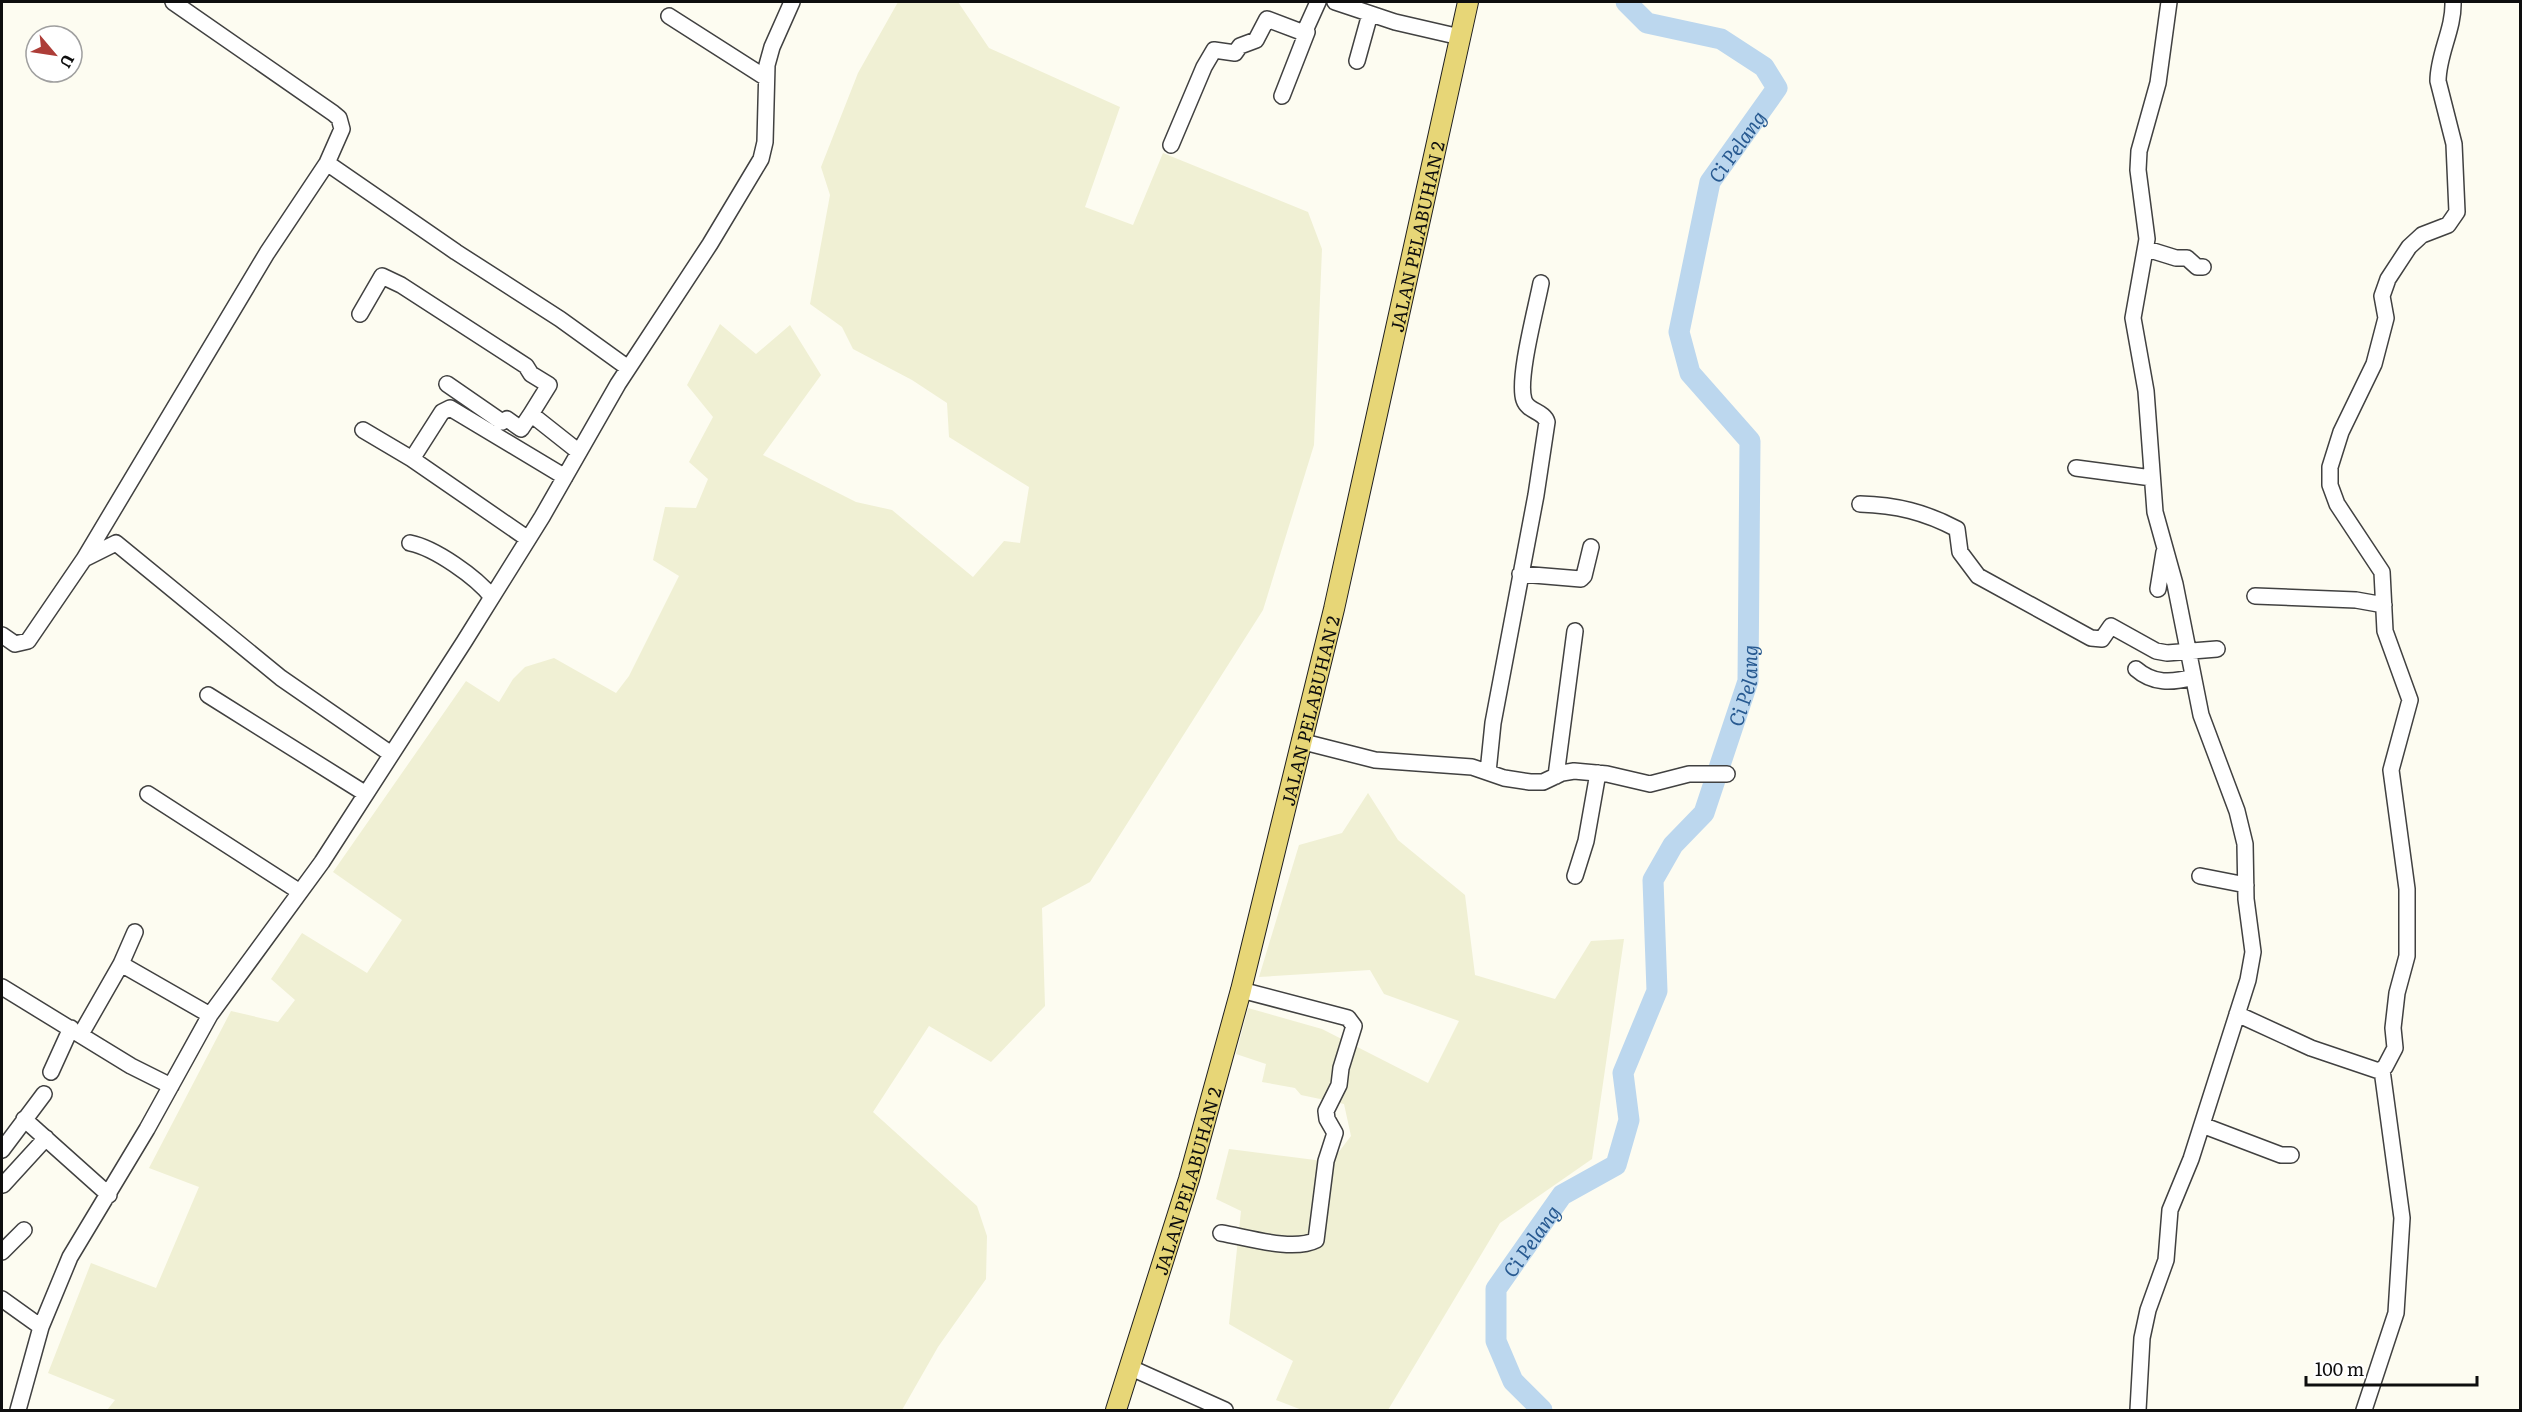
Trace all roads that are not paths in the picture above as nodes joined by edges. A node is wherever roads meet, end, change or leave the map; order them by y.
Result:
1 (173, 2) edge
2 (792, 2) edge
3 (1318, 2) edge
4 (1335, 2) edge
5 (1468, 2) edge
6 (2169, 2) edge
7 (2453, 2) edge
8 (1370, 14) junction
9 (669, 16) dead end
10 (1307, 32) junction
11 (1460, 37) junction
12 (1357, 61) dead end
13 (766, 78) junction
14 (1282, 96) dead end
15 (1171, 145) dead end
16 (327, 163) junction
17 (2147, 249) junction
18 (2204, 267) dead end
19 (1541, 283) dead end
20 (360, 314) dead end
21 (628, 368) junction
22 (447, 384) dead end
23 (531, 414) junction
24 (363, 430) dead end
25 (579, 452) junction
26 (412, 459) junction
27 (2076, 468) dead end
28 (565, 477) junction
29 (2152, 478) junction
30 (1860, 504) dead end
31 (528, 539) junction
32 (410, 543) dead end
33 (1592, 547) dead end
34 (2164, 547) junction
35 (84, 559) junction
36 (1520, 574) junction
37 (2158, 589) dead end
38 (2255, 596) dead end
39 (492, 597) junction
40 (2384, 605) junction
41 (1575, 632) dead end
42 (2, 635) edge
43 (2217, 649) dead end
44 (2188, 651) junction
45 (2136, 669) dead end
46 (2193, 677) junction
47 (208, 695) dead end
48 (1300, 741) junction
49 (391, 754) junction
50 (1488, 772) junction
51 (1599, 773) junction
52 (1727, 774) dead end
53 (1556, 776) junction
54 (148, 794) dead end
55 (366, 794) junction
56 (1575, 876) dead end
57 (2200, 876) dead end
58 (2246, 885) junction
59 (300, 892) junction
60 (135, 932) dead end
61 (121, 964) junction
62 (2, 987) edge
63 (1241, 990) junction
64 (210, 1014) junction
65 (2237, 1014) junction
66 (76, 1031) junction
67 (2382, 1070) junction
68 (51, 1072) dead end
69 (171, 1086) junction
70 (45, 1094) dead end
71 (24, 1119) junction
72 (2202, 1125) junction
73 (46, 1138) junction
74 (2, 1150) edge
75 (2291, 1155) dead end
76 (3, 1185) edge
77 (109, 1195) junction
78 (24, 1230) dead end
79 (1221, 1233) dead end
80 (2, 1252) edge
81 (2, 1299) edge
82 (41, 1328) junction
83 (1129, 1367) junction
84 (18, 1410) edge
85 (1116, 1410) edge
86 (1226, 1410) edge
87 (2138, 1410) edge
88 (2364, 1410) edge

1 - 16 street
2 - 13 street
3 - 10 street
4 - 8 street
5 - 11 main road, JALAN PELABUHAN 2
6 - 17 street
7 - 40 street
8 - 11 street
8 - 12 street
9 - 13 street
10 - 14 street
10 - 15 street
11 - 48 main road, JALAN PELABUHAN 2
13 - 21 street
16 - 21 street
16 - 35 street
17 - 18 street
17 - 29 street
19 - 36 street
20 - 23 street
21 - 25 street
22 - 23 street
23 - 25 street
24 - 26 street
25 - 28 street
26 - 28 street
26 - 31 street
27 - 29 street
28 - 31 street
29 - 34 street
30 - 44 street
31 - 39 street
32 - 39 street
33 - 36 street
34 - 37 street
34 - 44 street
35 - 42 street
35 - 49 street
36 - 50 street
38 - 40 street
39 - 49 street
40 - 67 street
41 - 53 street
43 - 44 street
44 - 46 street
45 - 46 street
46 - 58 street
47 - 55 street
48 - 50 street
48 - 63 main road, JALAN PELABUHAN 2
49 - 55 street
50 - 53 street
51 - 52 street
51 - 53 street
51 - 56 street
54 - 59 street
55 - 59 street
57 - 58 street
58 - 65 street
59 - 64 street
60 - 61 street
61 - 64 street
61 - 66 street
62 - 66 street
63 - 79 street
63 - 83 main road, JALAN PELABUHAN 2
64 - 69 street
65 - 67 street
65 - 72 street
66 - 68 street
66 - 69 street
67 - 88 street
69 - 77 street
70 - 71 street
71 - 73 street
71 - 74 street
72 - 75 street
72 - 87 street
73 - 76 street
73 - 77 street
77 - 82 street
78 - 80 street
81 - 82 street
82 - 84 street
83 - 85 main road, JALAN PELABUHAN 2
83 - 86 street

